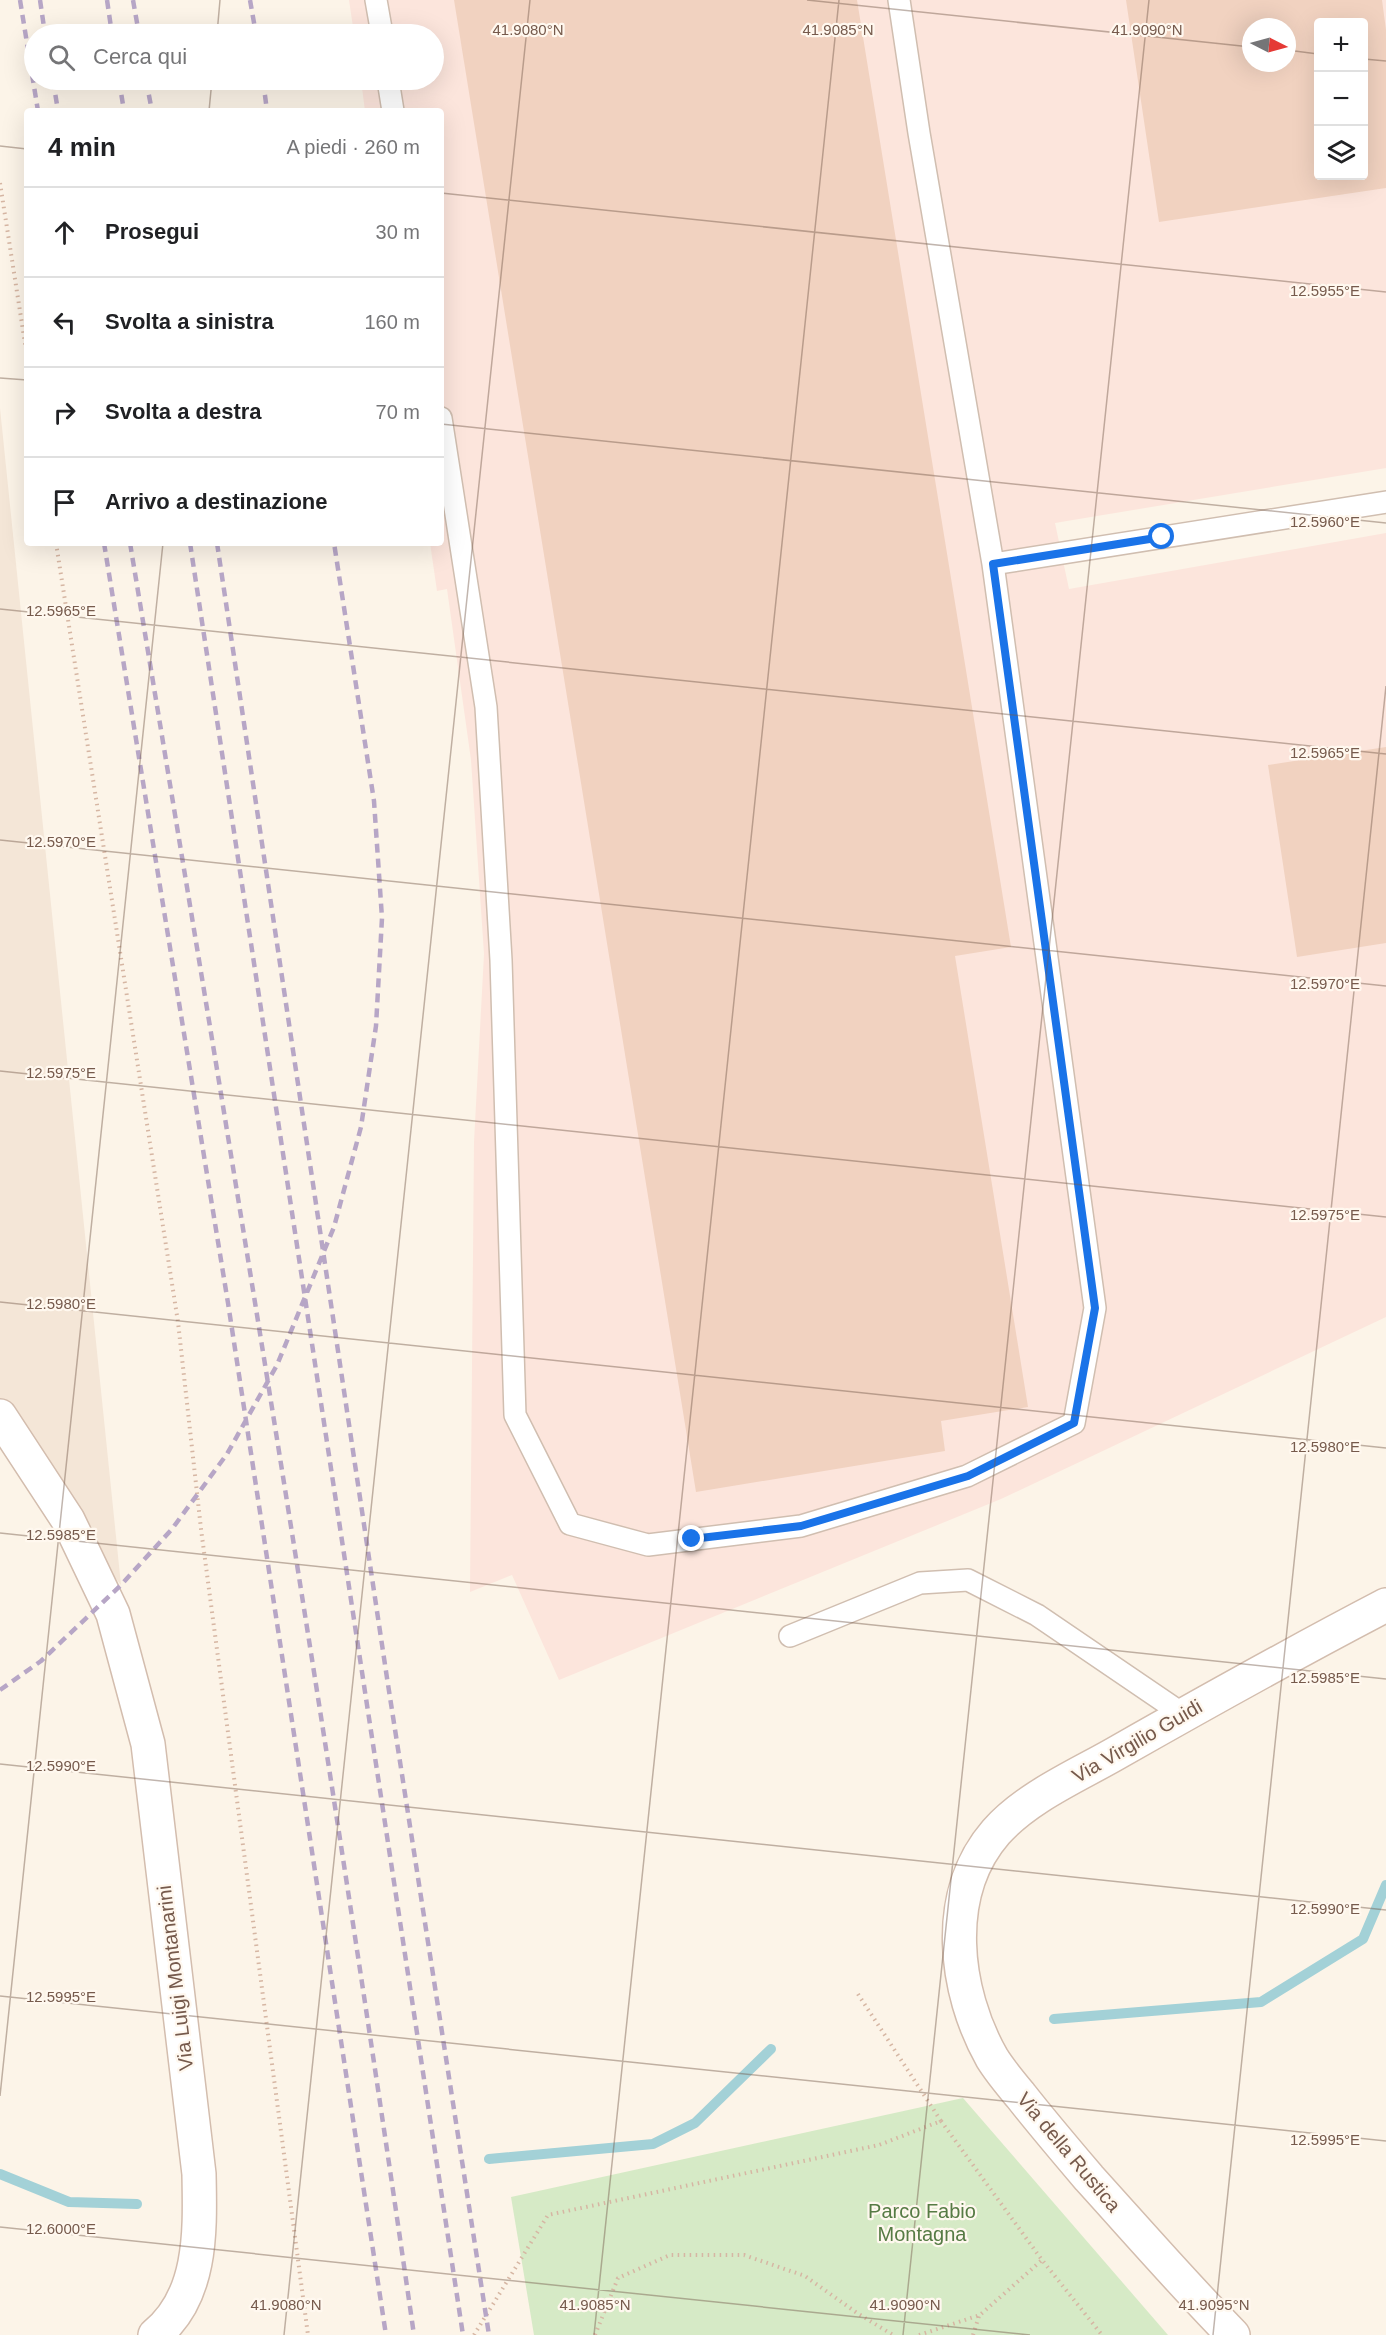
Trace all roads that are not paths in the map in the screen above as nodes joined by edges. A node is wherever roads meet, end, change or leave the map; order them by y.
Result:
1 (376, 0) edge
2 (899, 0) edge
3 (380, 24) edge
4 (390, 90) edge
5 (393, 108) edge
6 (444, 437) edge
7 (1386, 502) edge
8 (993, 564) junction
9 (0, 1416) edge
10 (1386, 1605) edge
11 (790, 1636) dead end
12 (1184, 1715) junction
13 (960, 1940) joint
14 (155, 2335) edge
15 (1233, 2335) edge

1 - 3 lane
2 - 8 lane
4 - 5 lane
6 - 8 lane
7 - 8 lane
9 - 14 street, Via Luigi Montanarini
10 - 12 street, Via Virgilio Guidi
11 - 12 lane
12 - 13 street, Via Virgilio Guidi
13 - 15 street, Via della Rustica

